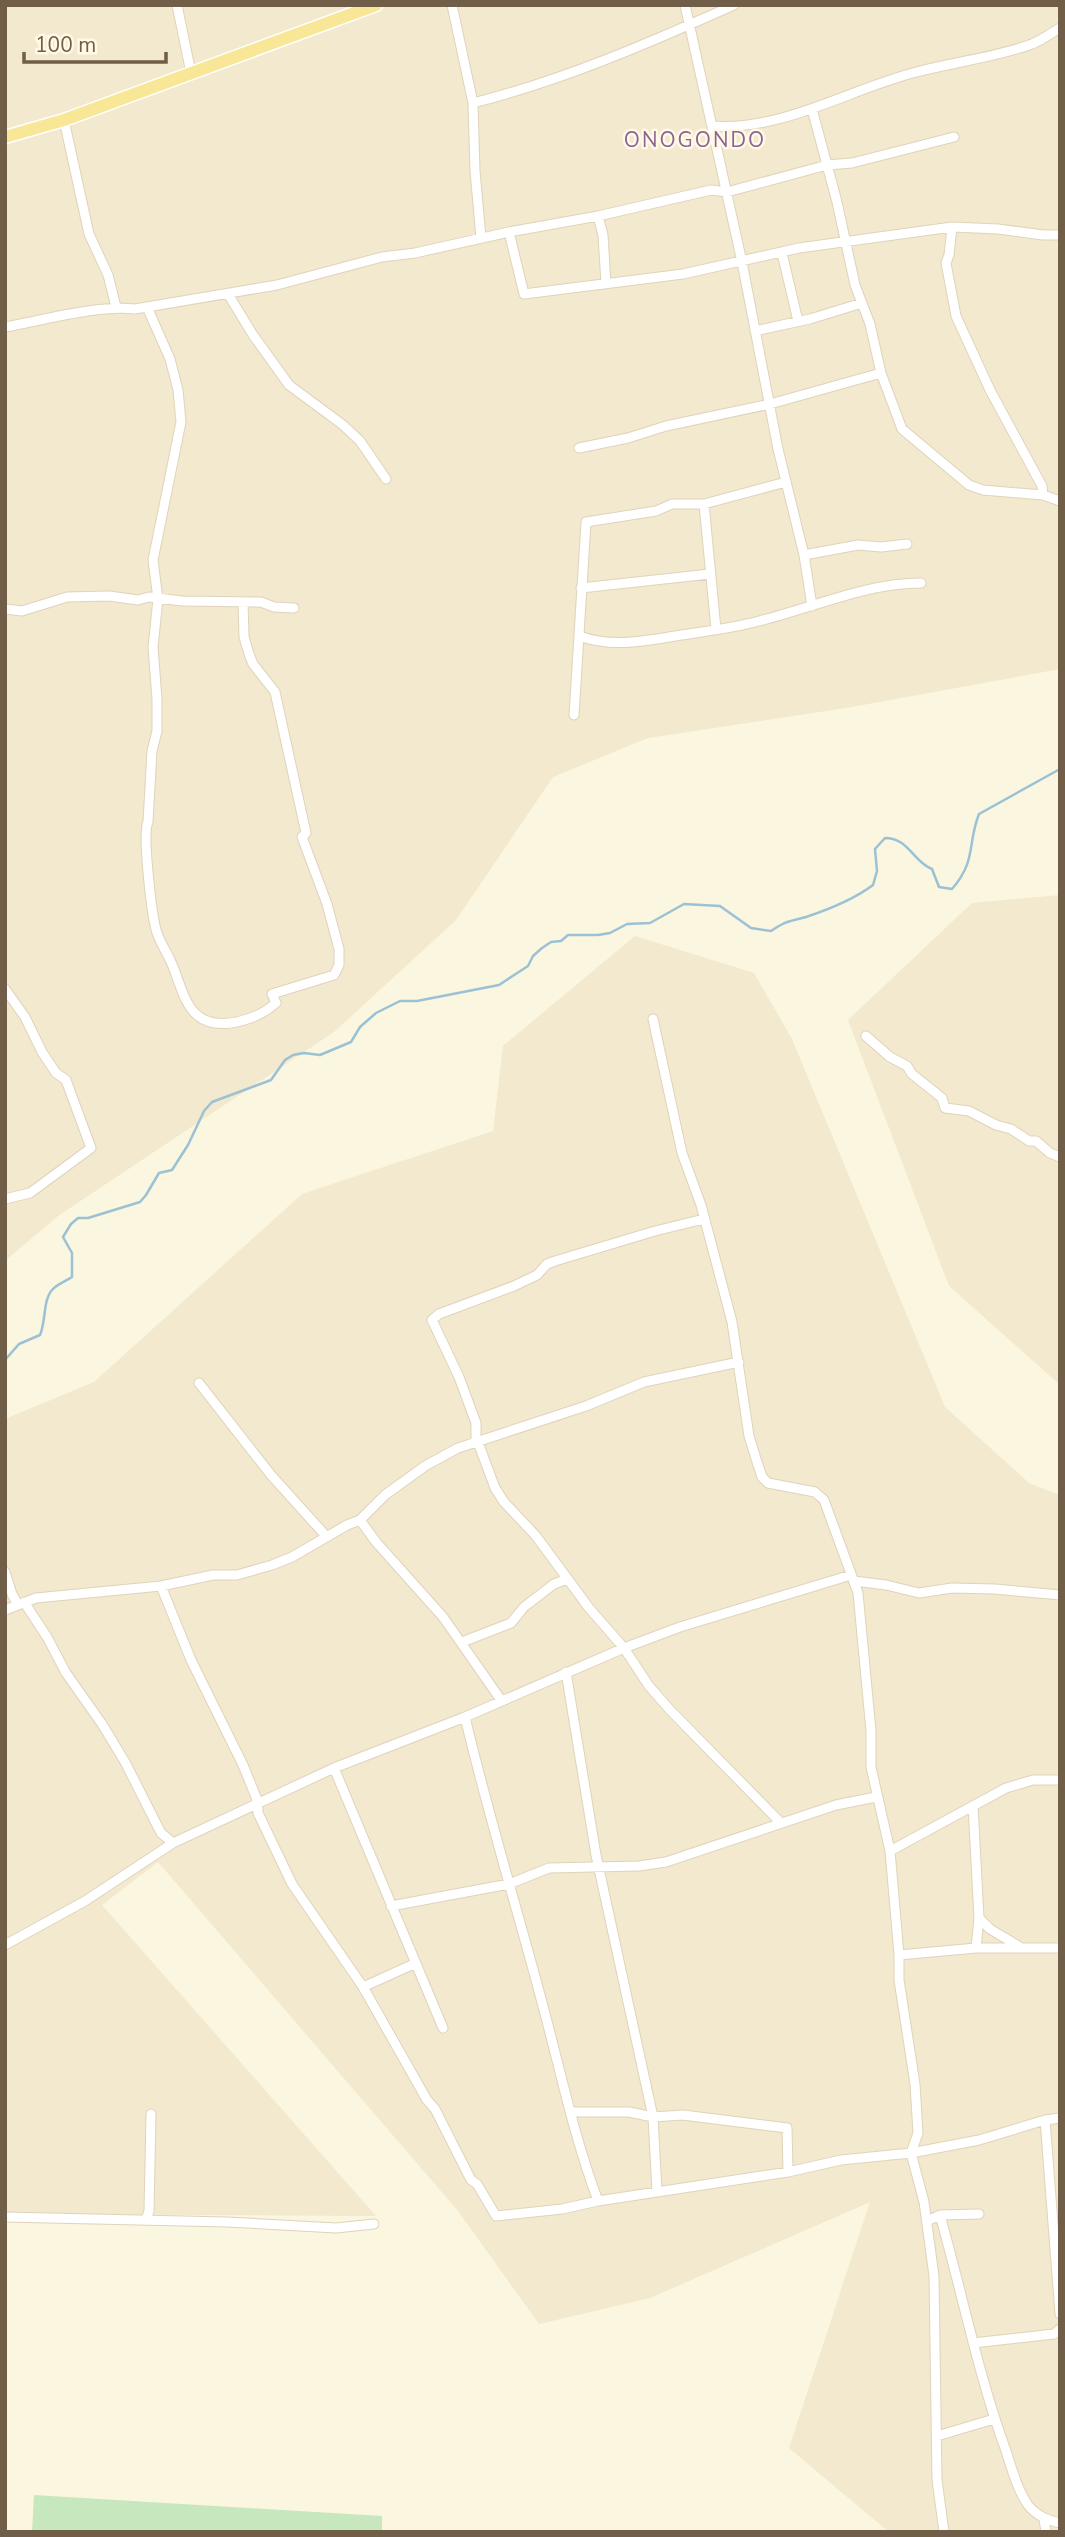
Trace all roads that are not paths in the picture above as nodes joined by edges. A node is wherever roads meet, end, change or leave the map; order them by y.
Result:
1 (177, 5) edge
2 (376, 5) edge
3 (452, 5) edge
4 (685, 5) edge
5 (734, 5) edge
6 (688, 26) junction
7 (1060, 28) edge
8 (191, 73) junction
9 (473, 103) junction
10 (812, 108) junction
11 (64, 120) junction
12 (713, 126) junction
13 (5, 137) edge
14 (954, 137) dead end
15 (827, 165) junction
16 (727, 192) junction
17 (598, 216) junction
18 (952, 227) junction
19 (509, 232) junction
20 (1058, 237) edge
21 (481, 238) junction
22 (845, 242) junction
23 (782, 253) junction
24 (741, 262) junction
25 (606, 284) junction
26 (228, 294) junction
27 (862, 303) junction
28 (116, 307) junction
29 (147, 307) junction
30 (798, 321) junction
31 (5, 327) edge
32 (755, 331) junction
33 (881, 373) junction
34 (770, 404) junction
35 (579, 448) dead end
36 (386, 479) dead end
37 (786, 482) junction
38 (1043, 495) junction
39 (1060, 501) edge
40 (704, 504) junction
41 (907, 544) dead end
42 (804, 555) junction
43 (710, 574) junction
44 (921, 583) dead end
45 (581, 588) junction
46 (158, 599) junction
47 (243, 602) junction
48 (812, 606) junction
49 (295, 608) dead end
50 (5, 609) edge
51 (716, 629) junction
52 (579, 636) junction
53 (574, 715) dead end
54 (7, 994) edge
55 (653, 1019) dead end
56 (866, 1036) dead end
57 (1060, 1157) edge
58 (5, 1199) edge
59 (705, 1219) junction
60 (739, 1362) junction
61 (200, 1383) dead end
62 (478, 1440) junction
63 (360, 1520) junction
64 (326, 1536) junction
65 (5, 1572) edge
66 (853, 1578) junction
67 (568, 1579) junction
68 (161, 1586) junction
69 (1060, 1595) edge
70 (21, 1604) junction
71 (5, 1609) edge
72 (462, 1642) junction
73 (624, 1648) junction
74 (566, 1672) junction
75 (501, 1700) junction
76 (465, 1717) junction
77 (334, 1768) junction
78 (1060, 1780) edge
79 (876, 1797) junction
80 (258, 1802) junction
81 (973, 1806) junction
82 (781, 1823) junction
83 (173, 1843) junction
84 (890, 1851) junction
85 (600, 1866) junction
86 (509, 1884) junction
87 (391, 1906) junction
88 (979, 1918) junction
89 (5, 1945) edge
90 (976, 1948) junction
91 (1022, 1948) junction
92 (1060, 1948) edge
93 (899, 1955) junction
94 (415, 1963) junction
95 (363, 1987) junction
96 (443, 2028) dead end
97 (571, 2112) junction
98 (151, 2114) dead end
99 (653, 2117) junction
100 (1060, 2118) edge
101 (1045, 2120) junction
102 (911, 2153) junction
103 (788, 2172) junction
104 (657, 2192) junction
105 (598, 2201) junction
106 (979, 2214) dead end
107 (940, 2215) junction
108 (5, 2217) edge
109 (146, 2220) junction
110 (927, 2221) junction
111 (374, 2224) dead end
112 (1060, 2314) edge
113 (1060, 2329) edge
114 (973, 2343) junction
115 (994, 2419) junction
116 (937, 2436) junction
117 (1044, 2519) junction
118 (1060, 2523) edge
119 (944, 2532) edge
120 (1046, 2532) edge

1 - 8 street
2 - 8 main road
3 - 9 street
4 - 6 street
5 - 6 street
6 - 9 street
6 - 12 street
7 - 10 street
8 - 11 main road
9 - 21 street
10 - 12 street
10 - 15 street
11 - 13 main road
11 - 28 street
12 - 16 street
14 - 15 street
15 - 16 street
15 - 22 street
16 - 17 street
16 - 24 street
17 - 19 street
17 - 25 street
18 - 20 street
18 - 22 street
18 - 38 street
19 - 21 street
19 - 25 street
21 - 26 street
22 - 23 street
22 - 27 street
23 - 24 street
23 - 30 street
24 - 25 street
24 - 32 street
26 - 29 street
26 - 36 street
27 - 30 street
27 - 33 street
28 - 29 street
28 - 31 street
29 - 46 street
30 - 32 street
32 - 34 street
33 - 34 street
33 - 38 street
34 - 35 street
34 - 37 street
37 - 40 street
37 - 42 street
38 - 39 street
40 - 43 street
40 - 45 street
41 - 42 street
42 - 48 street
43 - 45 street
43 - 51 street
44 - 48 street
45 - 52 street
46 - 47 street
46 - 47 street
46 - 50 street
47 - 49 street
48 - 51 street
51 - 52 street
52 - 53 street
54 - 58 street
55 - 59 street
56 - 57 street
59 - 60 street
59 - 62 street
60 - 62 street
60 - 66 street
61 - 64 street
62 - 63 street
62 - 67 street
63 - 64 street
63 - 72 street
64 - 68 street
65 - 70 street
66 - 69 street
66 - 73 street
66 - 79 street
67 - 72 street
67 - 73 street
68 - 70 street
68 - 80 street
70 - 71 street
70 - 83 street
72 - 75 street
73 - 74 street
73 - 82 street
74 - 75 street
74 - 85 street
75 - 76 street
76 - 77 street
76 - 86 street
77 - 80 street
77 - 87 street
78 - 81 street
79 - 82 street
79 - 84 street
80 - 83 street
80 - 95 street
81 - 84 street
81 - 88 street
82 - 85 street
83 - 89 street
84 - 93 street
85 - 86 street
85 - 99 street
86 - 87 street
86 - 97 street
87 - 94 street
88 - 90 street
88 - 91 street
90 - 91 street
90 - 93 street
91 - 92 street
93 - 102 street
94 - 95 street
94 - 96 street
95 - 105 street
97 - 99 street
97 - 105 street
98 - 109 street
99 - 103 street
99 - 104 street
100 - 101 street
101 - 102 street
101 - 112 street
102 - 103 street
102 - 110 street
103 - 104 street
104 - 105 street
106 - 107 street
107 - 110 street
107 - 114 street
108 - 109 street
109 - 111 street
110 - 116 street
113 - 114 street
114 - 115 street
115 - 116 street
115 - 117 street
116 - 119 street
117 - 118 street
117 - 120 street

